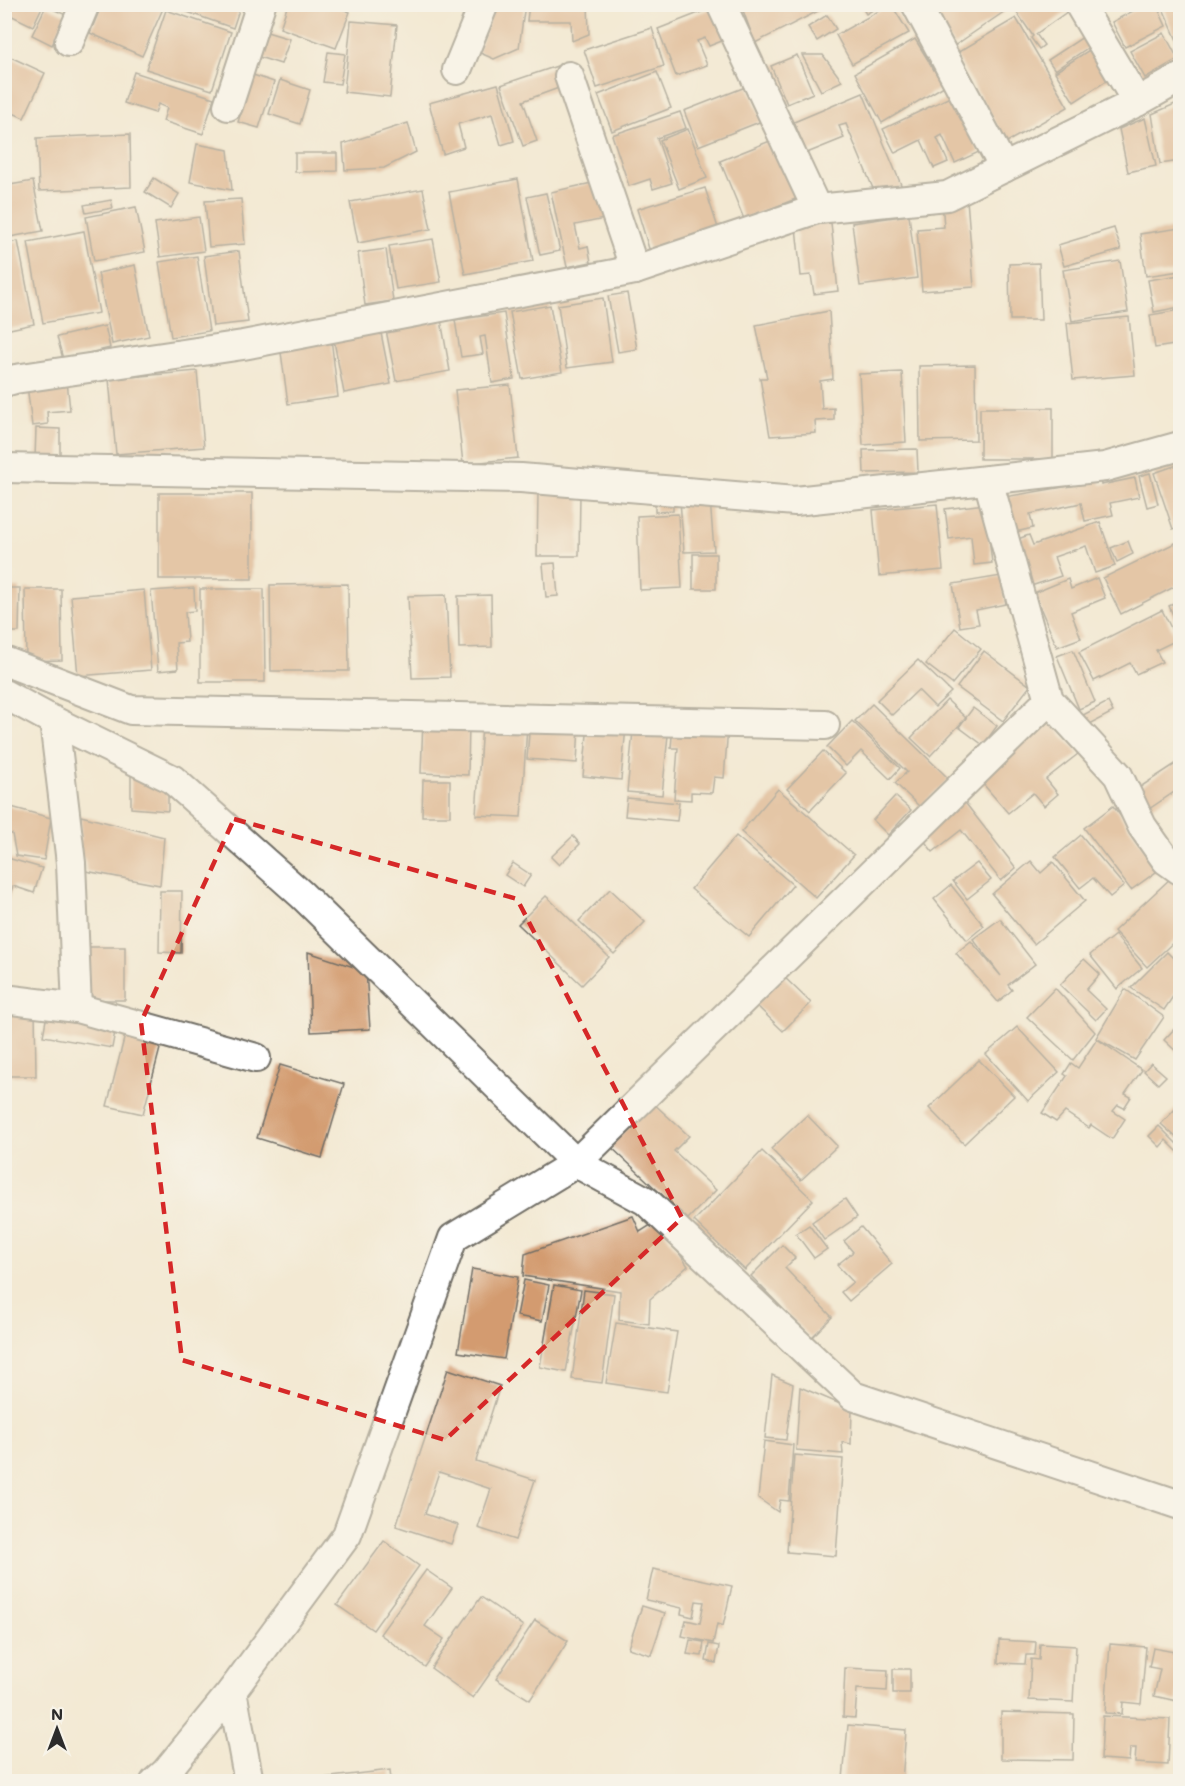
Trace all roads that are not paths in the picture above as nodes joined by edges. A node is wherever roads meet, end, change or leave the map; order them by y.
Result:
1 (85, 4) edge
2 (261, 4) edge
3 (484, 4) edge
4 (721, 4) edge
5 (916, 4) edge
6 (1079, 4) edge
7 (69, 42) dead end
8 (457, 70) dead end
9 (569, 76) dead end
10 (1180, 78) edge
11 (1137, 102) junction
12 (228, 106) dead end
13 (1004, 168) junction
14 (817, 209) junction
15 (635, 270) junction
16 (4, 382) edge
17 (1180, 446) edge
18 (4, 468) edge
19 (988, 480) junction
20 (4, 661) edge
21 (4, 694) edge
22 (1049, 700) junction
23 (130, 710) junction
24 (54, 722) junction
25 (825, 725) dead end
26 (124, 755) junction
27 (1180, 870) edge
28 (4, 999) edge
29 (76, 1008) junction
30 (256, 1058) dead end
31 (576, 1163) junction
32 (1180, 1505) edge
33 (232, 1690) junction
34 (155, 1782) edge
35 (249, 1782) edge

1 - 7 street
2 - 12 street
3 - 8 street
4 - 14 street
5 - 13 street
6 - 11 street
9 - 15 street
10 - 11 street
11 - 13 street
13 - 14 street
14 - 15 street
15 - 16 street
17 - 19 street
18 - 19 street
19 - 22 street
20 - 23 street
21 - 24 street
22 - 27 street
22 - 31 street
23 - 25 street
23 - 26 street
24 - 26 street
24 - 29 street
26 - 31 street
28 - 29 street
29 - 30 street
31 - 32 street
31 - 33 street
33 - 34 street
33 - 35 street

